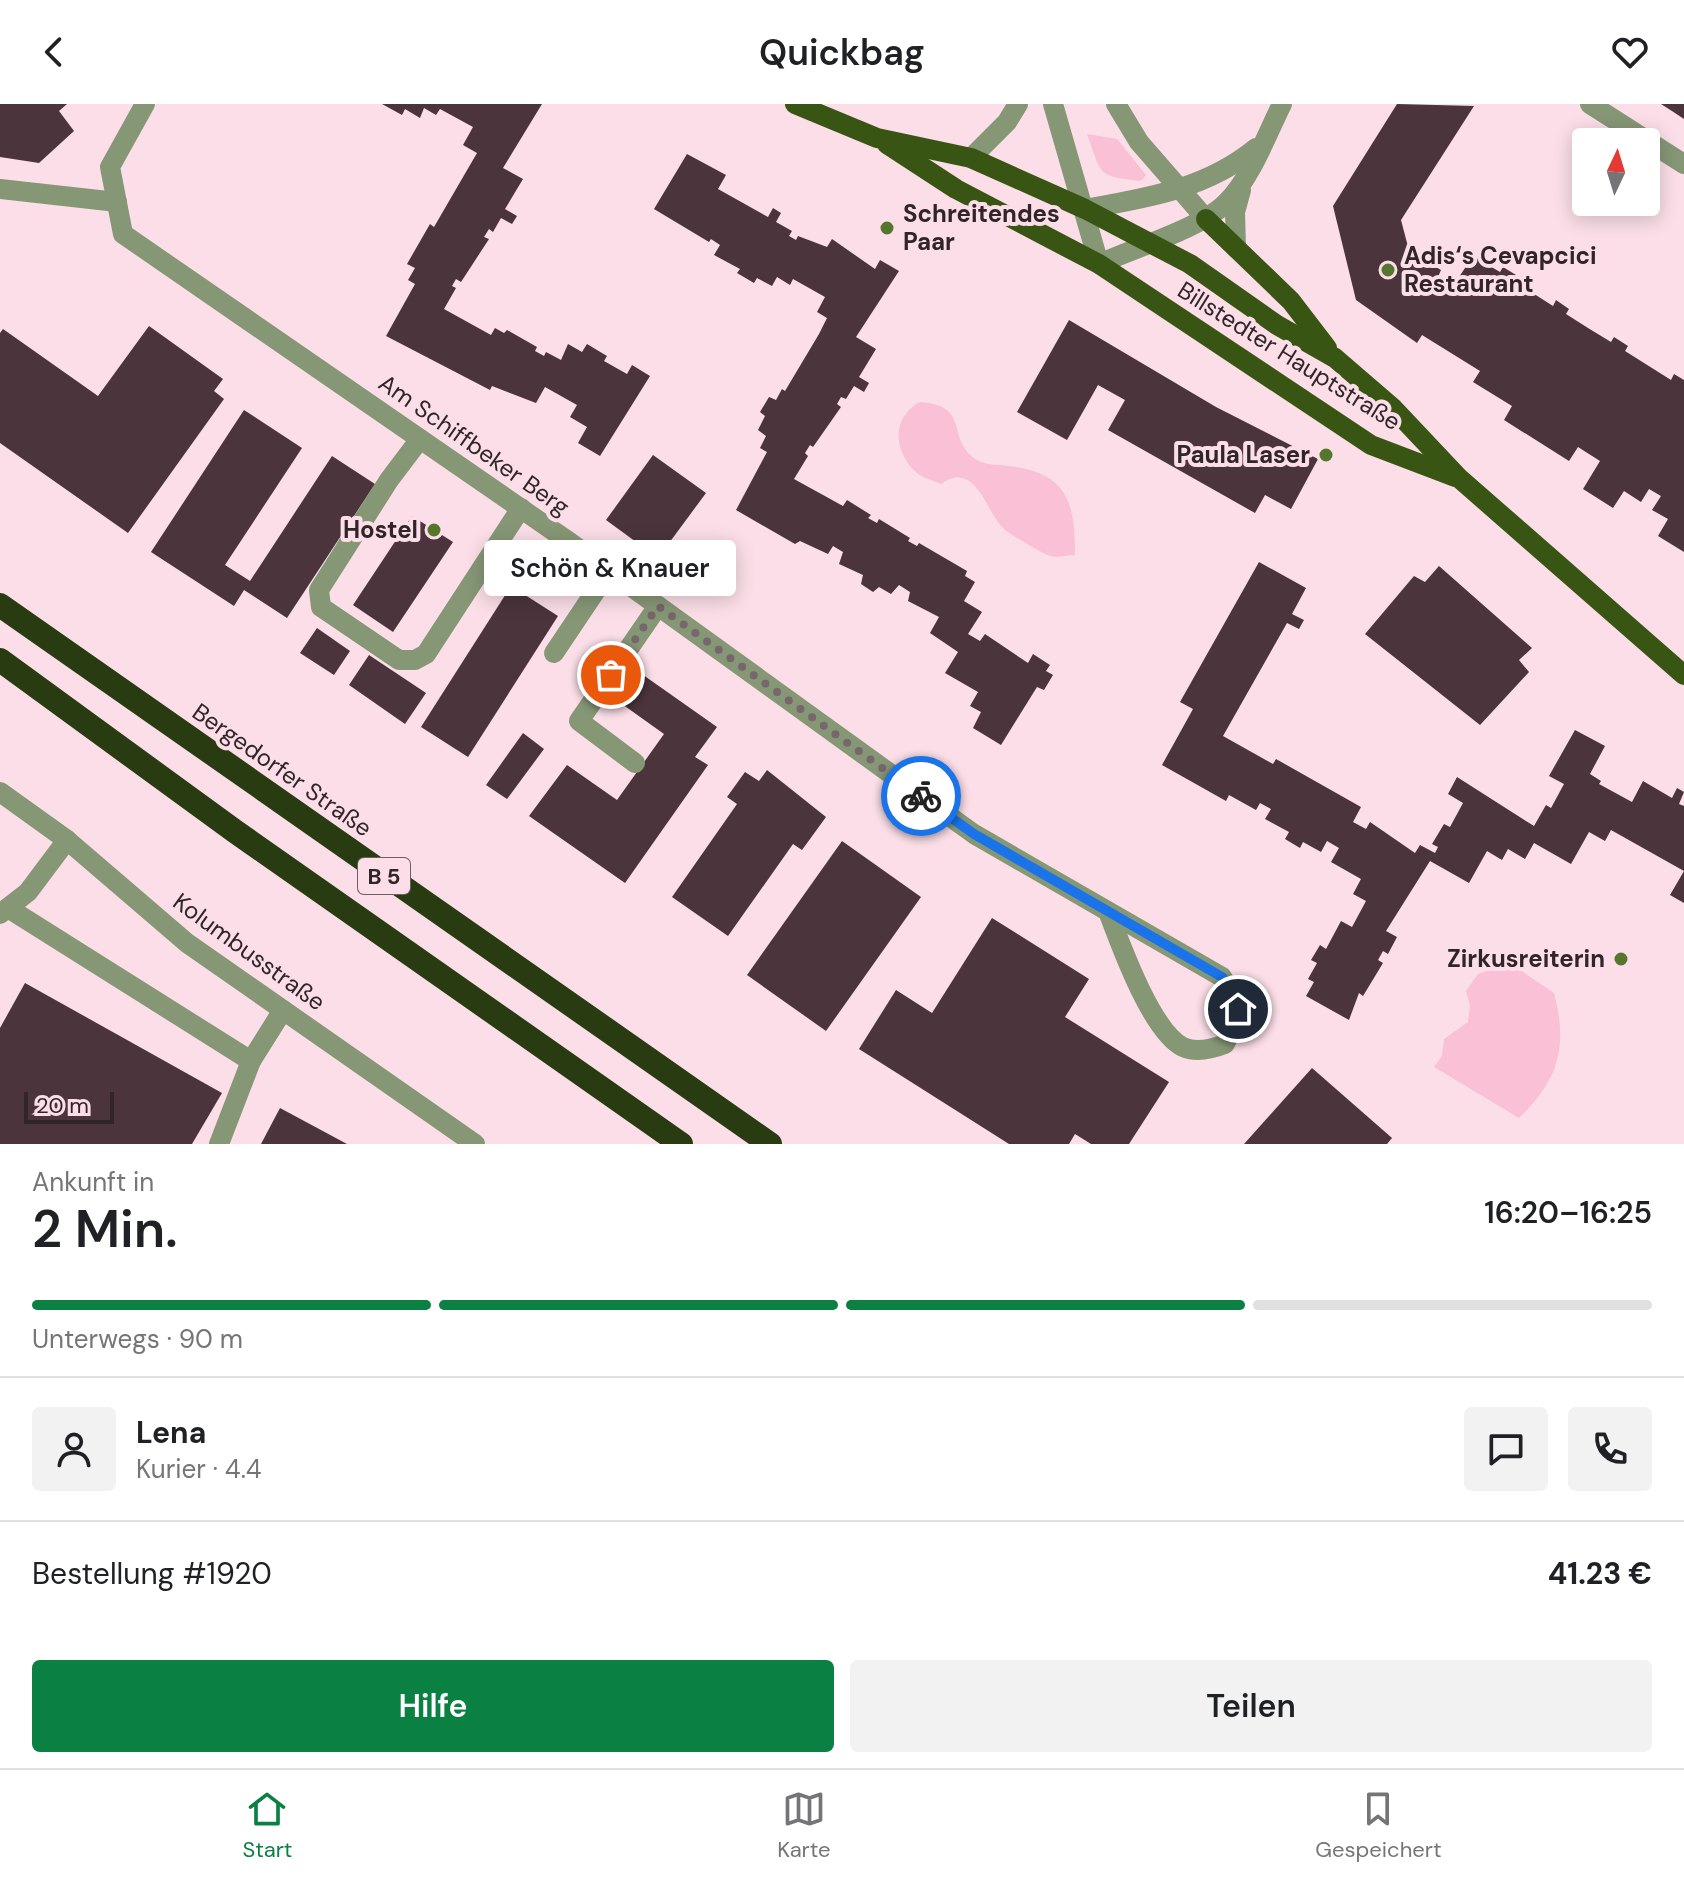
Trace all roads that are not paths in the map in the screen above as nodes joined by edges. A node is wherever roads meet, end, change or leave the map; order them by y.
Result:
1 (145, 104) edge
2 (795, 104) edge
3 (1018, 104) edge
4 (1053, 104) edge
5 (1116, 104) edge
6 (1282, 104) edge
7 (1590, 104) edge
8 (877, 138) junction
9 (1264, 142) junction
10 (971, 158) junction
11 (1684, 164) edge
12 (1243, 182) junction
13 (0, 189) edge
14 (1179, 190) junction
15 (117, 202) junction
16 (1085, 209) junction
17 (1206, 219) junction
18 (1150, 241) junction
19 (1236, 248) junction
20 (1099, 264) junction
21 (1335, 358) junction
22 (420, 439) junction
23 (1459, 478) junction
24 (521, 508) junction
25 (609, 571) junction
26 (0, 605) edge
27 (658, 606) junction
28 (554, 653) dead end
29 (0, 660) edge
30 (1684, 675) edge
31 (635, 763) dead end
32 (0, 792) edge
33 (67, 840) junction
34 (4, 911) edge
35 (1109, 914) junction
36 (283, 1010) junction
37 (251, 1061) junction
38 (219, 1144) edge
39 (475, 1144) edge
40 (681, 1144) edge
41 (770, 1144) edge

1 - 15 street, Am Schiffbeker Berg
2 - 8 main road
3 - 10 street
4 - 16 street
5 - 14 street
6 - 9 street
7 - 11 street
8 - 10 main road, Billstedter Hauptstraße
8 - 20 main road, Billstedter Hauptstraße
9 - 12 street
9 - 14 street
10 - 16 main road, Billstedter Hauptstraße
12 - 17 street
12 - 19 street
13 - 15 street
14 - 16 street
14 - 17 street
15 - 22 street, Am Schiffbeker Berg
16 - 18 main road, Billstedter Hauptstraße
16 - 20 street
17 - 18 street
17 - 19 main road, Billstedter Hauptstraße
18 - 20 street
18 - 21 main road, Billstedter Hauptstraße
19 - 21 main road, Billstedter Hauptstraße
20 - 23 main road, Billstedter Hauptstraße
21 - 23 main road, Billstedter Hauptstraße
22 - 24 street, Am Schiffbeker Berg
22 - 24 street
23 - 30 main road, Billstedter Hauptstraße
24 - 25 street, Am Schiffbeker Berg
25 - 27 street, Am Schiffbeker Berg
25 - 28 street
26 - 41 highway, Bergedorfer Straße / B 5
27 - 31 street
27 - 35 street, Am Schiffbeker Berg
29 - 40 highway, B 5
32 - 33 street, Kolumbusstraße
33 - 34 street
33 - 36 street, Kolumbusstraße
34 - 37 street
35 - 35 street, Am Schiffbeker Berg
36 - 37 street
36 - 39 street, Kolumbusstraße
37 - 38 street

